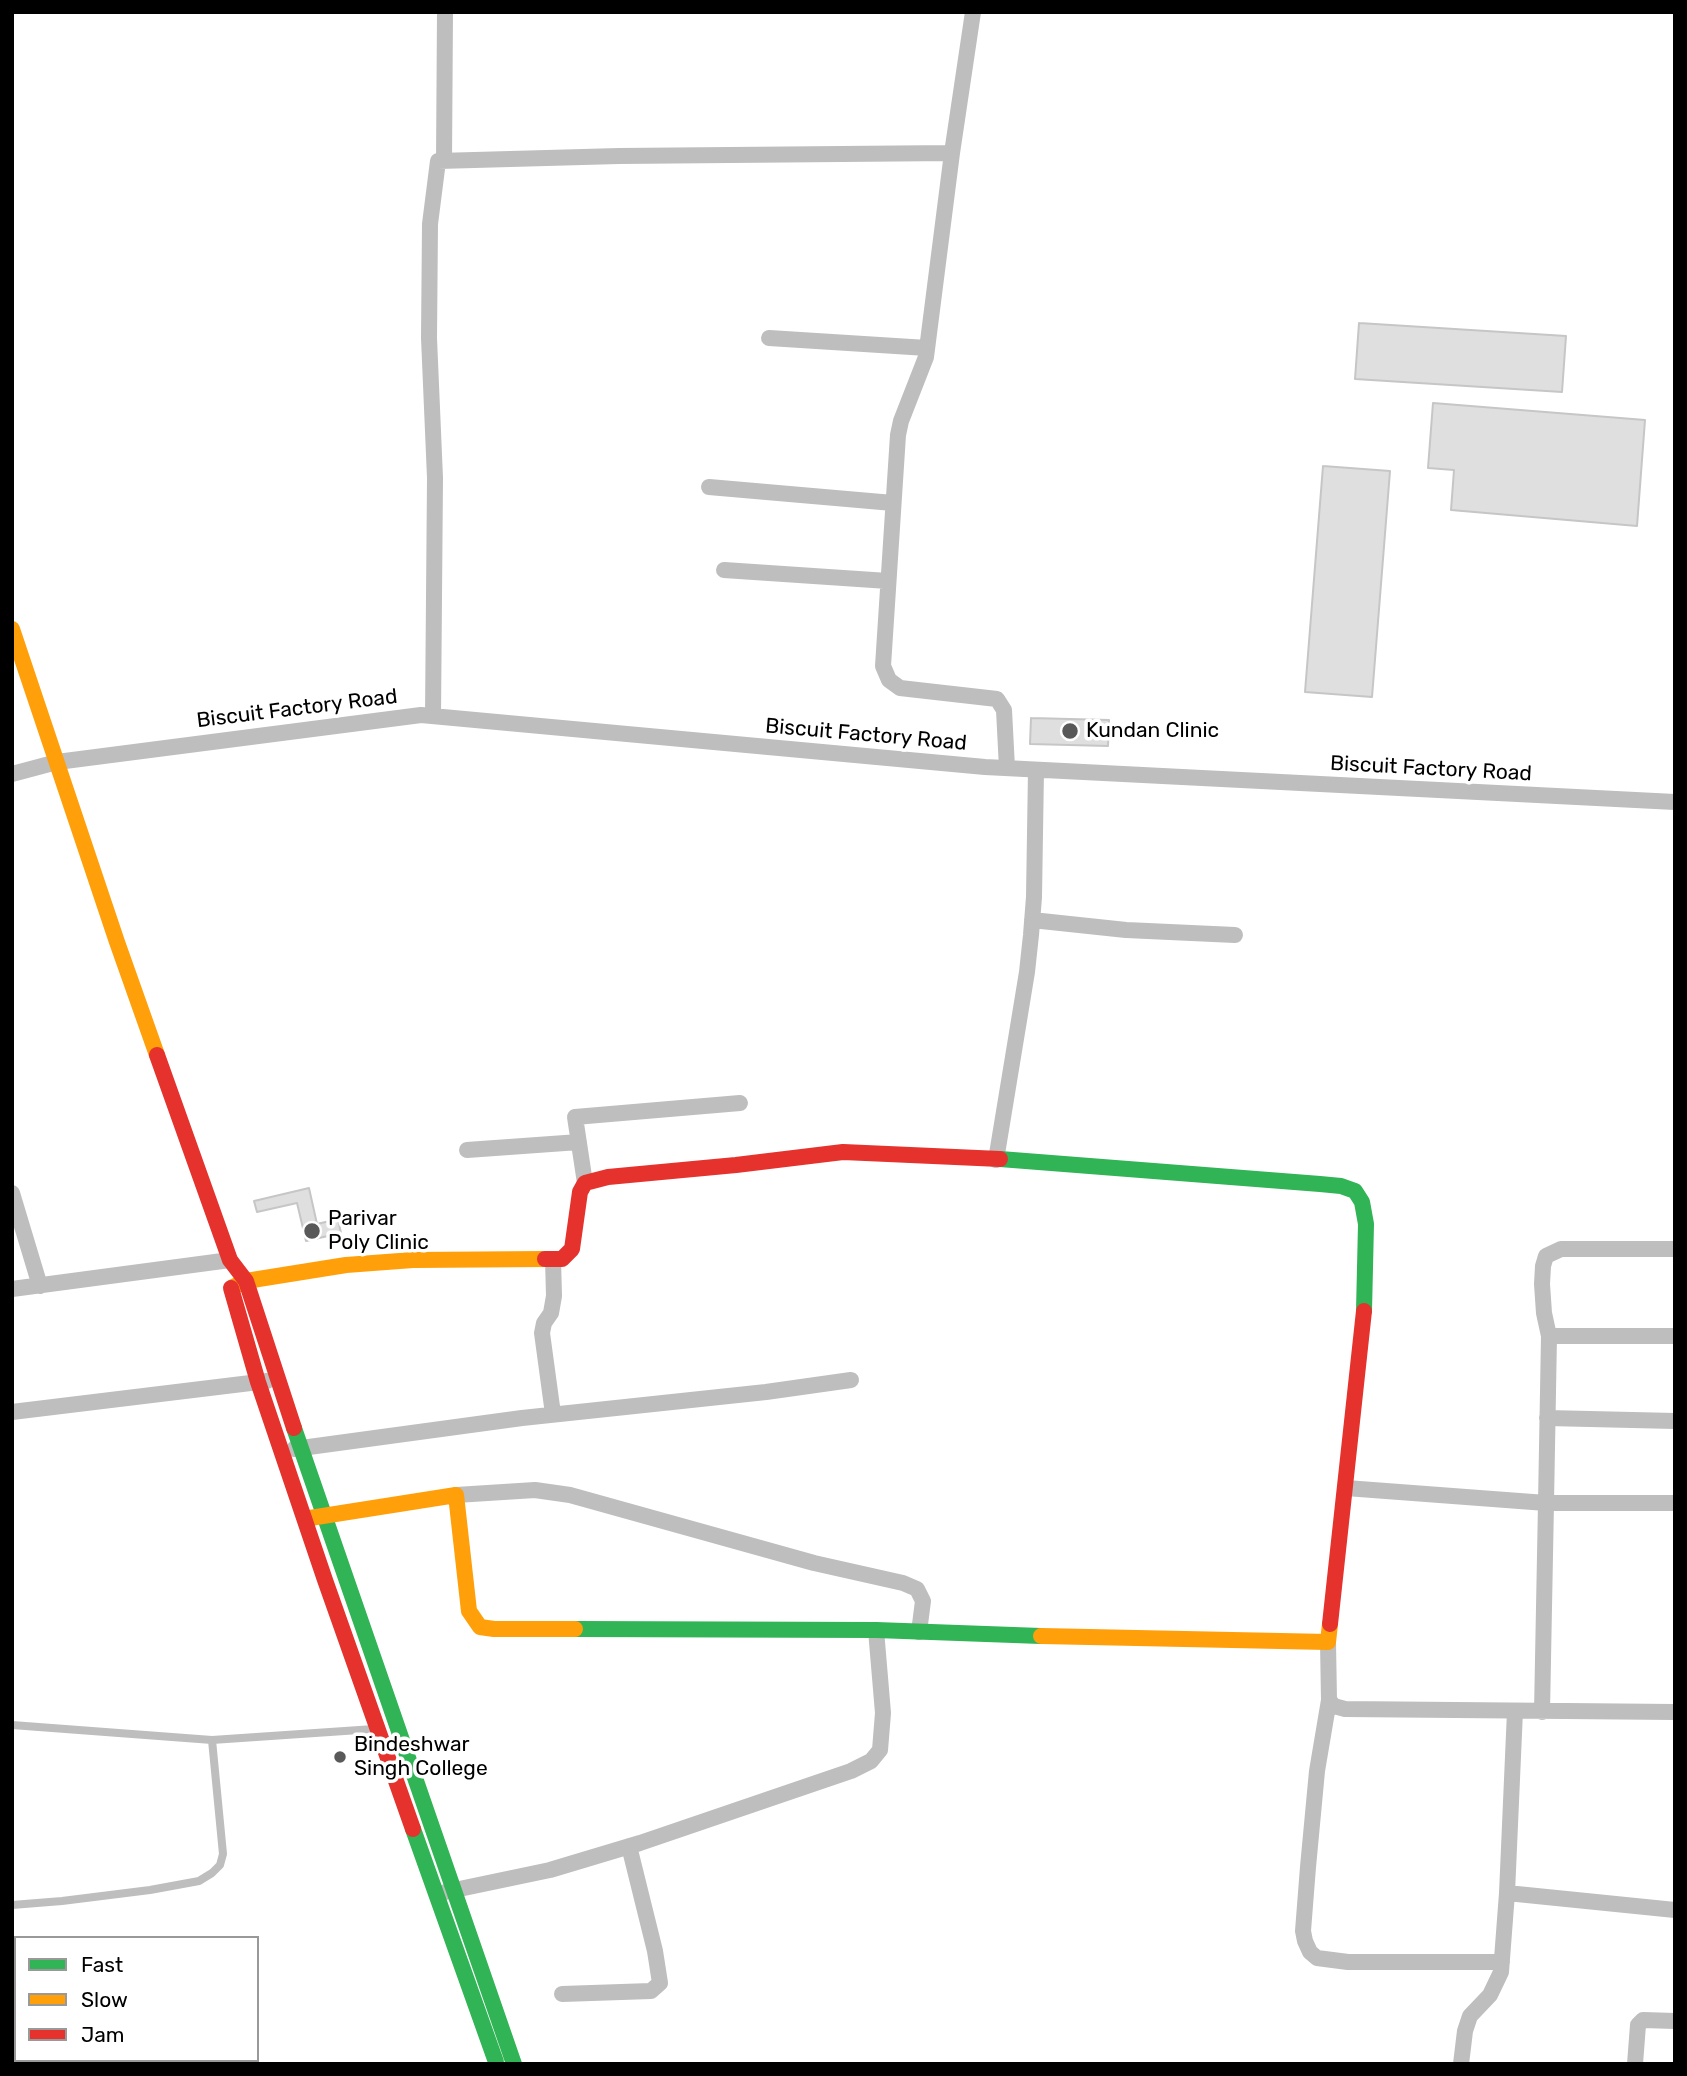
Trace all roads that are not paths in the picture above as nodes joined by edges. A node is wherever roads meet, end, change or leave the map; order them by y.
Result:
1 (445, 12) edge
2 (973, 12) edge
3 (952, 153) junction
4 (444, 161) junction
5 (769, 338) dead end
6 (927, 348) junction
7 (709, 487) dead end
8 (893, 503) junction
9 (724, 570) dead end
10 (888, 581) junction
11 (12, 629) edge
12 (433, 716) junction
13 (57, 762) junction
14 (1007, 768) junction
15 (1036, 770) junction
16 (12, 774) edge
17 (1675, 802) edge
18 (1032, 920) junction
19 (1235, 935) dead end
20 (740, 1103) dead end
21 (579, 1142) junction
22 (467, 1150) dead end
23 (996, 1160) junction
24 (585, 1184) junction
25 (12, 1192) edge
26 (1675, 1250) edge
27 (553, 1259) junction
28 (230, 1260) junction
29 (238, 1285) junction
30 (40, 1286) junction
31 (12, 1289) edge
32 (1549, 1336) junction
33 (1675, 1336) edge
34 (277, 1380) junction
35 (851, 1380) dead end
36 (258, 1382) junction
37 (12, 1412) edge
38 (553, 1414) junction
39 (1548, 1418) junction
40 (1675, 1422) edge
41 (302, 1448) junction
42 (281, 1451) junction
43 (1346, 1488) junction
44 (456, 1495) junction
45 (1546, 1503) junction
46 (1675, 1503) edge
47 (325, 1517) junction
48 (305, 1519) junction
49 (876, 1630) junction
50 (919, 1632) junction
51 (365, 1633) junction
52 (346, 1639) junction
53 (1328, 1642) junction
54 (1329, 1700) junction
55 (1514, 1711) junction
56 (1542, 1712) junction
57 (1675, 1712) edge
58 (12, 1725) edge
59 (398, 1727) junction
60 (377, 1729) junction
61 (212, 1740) junction
62 (629, 1846) junction
63 (454, 1890) junction
64 (1507, 1893) junction
65 (435, 1894) junction
66 (12, 1905) edge
67 (1675, 1910) edge
68 (1502, 1962) junction
69 (562, 1994) dead end
70 (1675, 2021) edge
71 (497, 2064) edge
72 (514, 2064) edge
73 (1461, 2064) edge
74 (1635, 2064) edge

1 - 4 street
2 - 3 street
3 - 4 street
3 - 6 street
4 - 12 street
5 - 6 street
6 - 8 street
7 - 8 street
8 - 10 street
9 - 10 street
10 - 14 street
11 - 13 street
12 - 13 street, Biscuit Factory Road
12 - 14 street, Biscuit Factory Road
13 - 16 street, Biscuit Factory Road
13 - 28 street
14 - 15 street, Biscuit Factory Road
15 - 17 street, Biscuit Factory Road
15 - 18 street
18 - 19 street
18 - 23 street
20 - 21 street
21 - 22 street
21 - 24 street
23 - 24 street
23 - 43 street
24 - 27 street
25 - 30 street
26 - 32 street
27 - 29 street
27 - 38 street
28 - 29 street
28 - 30 street
29 - 34 street
29 - 36 street
30 - 31 street
32 - 33 street
32 - 39 street
34 - 36 street
34 - 41 street
35 - 38 street
36 - 37 street
36 - 42 street
38 - 41 street
39 - 40 street
39 - 45 street
41 - 42 street
41 - 47 street
42 - 48 street
43 - 45 street
43 - 53 street
44 - 47 street
44 - 49 street
44 - 50 street
45 - 46 street
45 - 56 street
47 - 48 street
47 - 51 street
48 - 52 street
49 - 50 street
49 - 62 street
50 - 53 street
51 - 52 street
51 - 59 street
52 - 60 street
53 - 54 street
54 - 55 street
54 - 68 street
55 - 56 street
55 - 64 street
56 - 57 street
58 - 61 lane
59 - 60 lane
59 - 63 street
60 - 61 lane
60 - 65 street
61 - 66 lane
62 - 63 street
62 - 69 street
63 - 65 street
63 - 72 street
64 - 67 street
64 - 68 street
65 - 71 street
68 - 73 street
70 - 74 street

